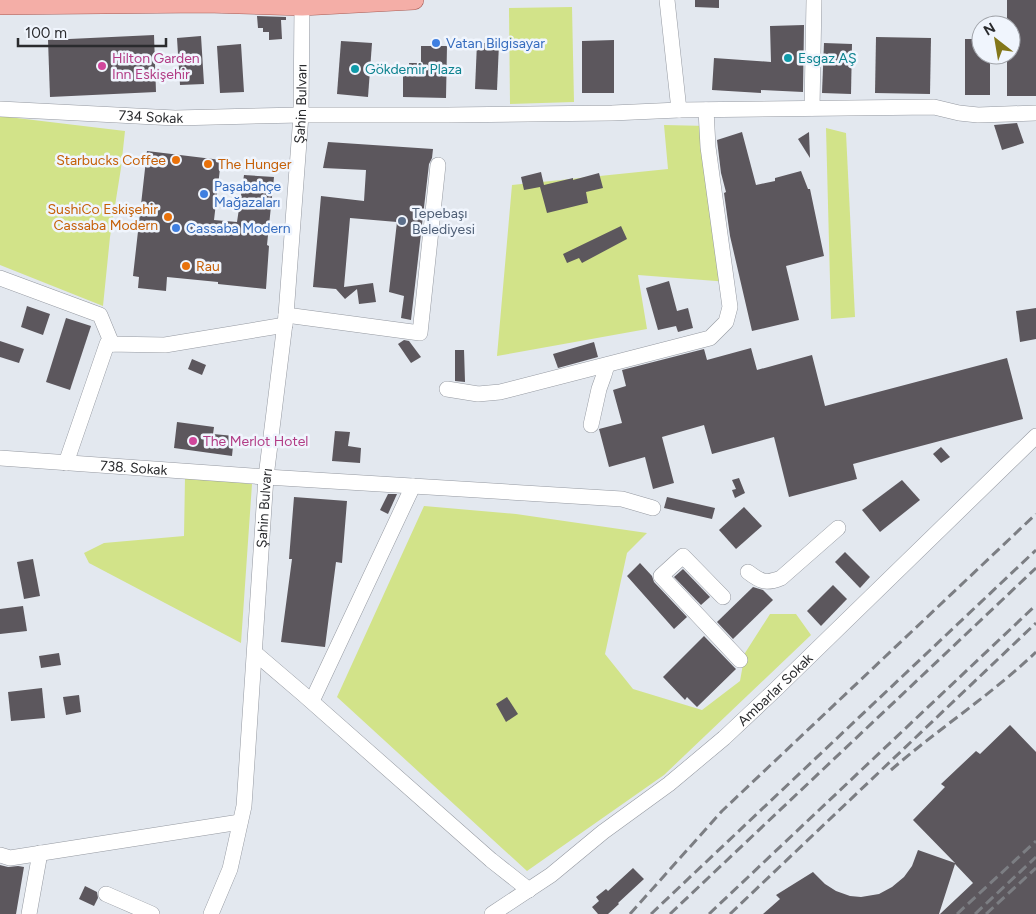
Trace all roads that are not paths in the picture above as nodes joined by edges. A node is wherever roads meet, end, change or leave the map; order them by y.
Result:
1 (414, 0) edge
2 (667, 0) edge
3 (814, 0) edge
4 (302, 3) edge
5 (0, 5) edge
6 (812, 108) junction
7 (0, 109) edge
8 (679, 110) junction
9 (706, 110) junction
10 (1036, 113) edge
11 (301, 115) junction
12 (438, 165) dead end
13 (0, 278) edge
14 (285, 320) junction
15 (112, 344) junction
16 (606, 365) junction
17 (447, 389) dead end
18 (591, 426) dead end
19 (1036, 436) edge
20 (0, 458) edge
21 (66, 463) junction
22 (266, 477) junction
23 (412, 486) junction
24 (653, 508) dead end
25 (838, 528) dead end
26 (748, 572) dead end
27 (722, 597) dead end
28 (255, 653) junction
29 (740, 660) dead end
30 (312, 702) junction
31 (240, 822) junction
32 (40, 854) junction
33 (0, 855) edge
34 (529, 890) junction
35 (106, 894) dead end
36 (30, 914) edge
37 (152, 914) edge
38 (211, 914) edge
39 (492, 914) edge

1 - 4 main road
2 - 8 street
3 - 6 street
4 - 5 main road
4 - 11 street, Şahin Bulvarı
6 - 9 street, 734 Sokak
6 - 10 street, 734 Sokak
7 - 11 street, 734 Sokak
8 - 9 street, 734 Sokak
8 - 11 street, 734 Sokak
9 - 16 street
11 - 14 street, Şahin Bulvarı
12 - 14 street
13 - 15 street
14 - 15 street
14 - 22 street, Şahin Bulvarı
15 - 21 street
16 - 17 street
16 - 18 street
19 - 34 street, Ambarlar Sokak
20 - 21 street, 738. Sokak
21 - 22 street, 738. Sokak
22 - 23 street, 738. Sokak
22 - 28 street, Şahin Bulvarı
23 - 24 street, 738. Sokak
23 - 30 street
25 - 26 street
27 - 29 street
28 - 30 street
28 - 31 street, Şahin Bulvarı
30 - 34 street
31 - 32 street
31 - 38 street, Şahin Bulvarı
32 - 33 street
32 - 36 street
34 - 39 street, Ambarlar Sokak
35 - 37 street

